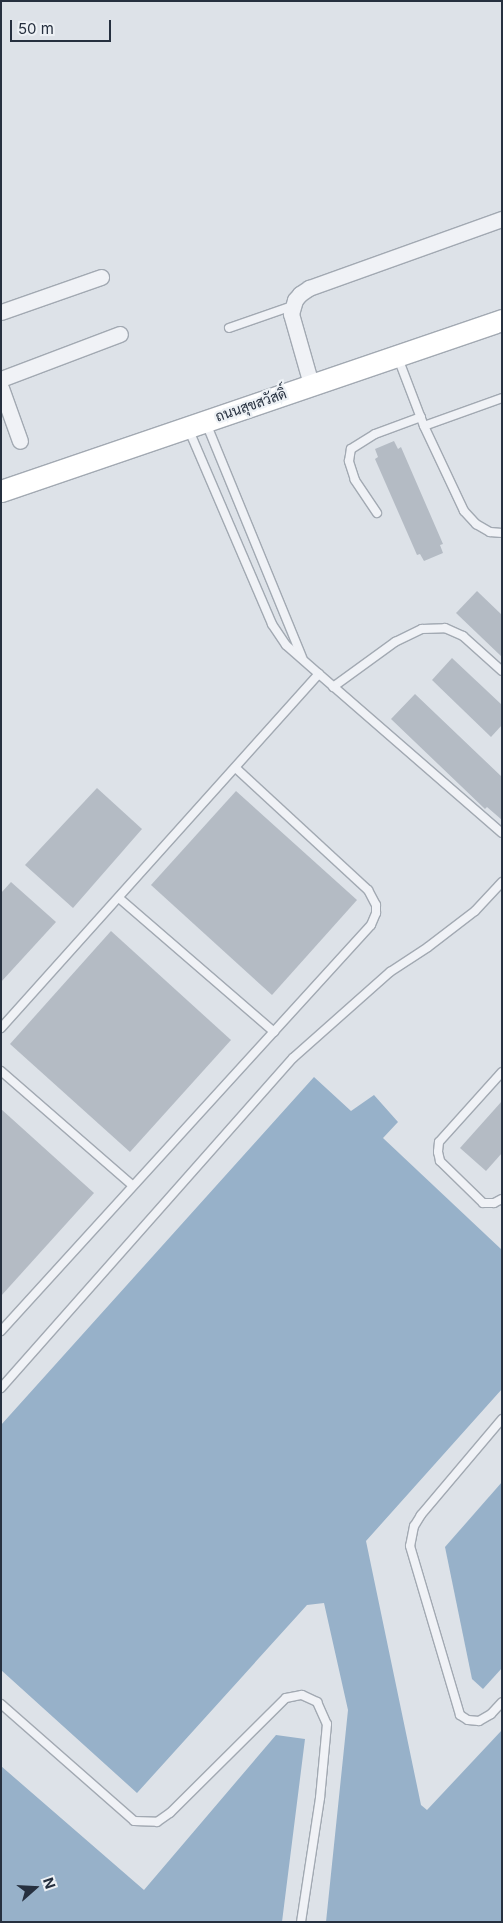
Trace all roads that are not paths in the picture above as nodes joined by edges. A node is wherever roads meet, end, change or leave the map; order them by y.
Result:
1 (502, 219) edge
2 (101, 277) dead end
3 (292, 306) junction
4 (1, 312) edge
5 (502, 320) edge
6 (229, 328) dead end
7 (120, 334) dead end
8 (397, 354) junction
9 (1, 379) edge
10 (311, 384) junction
11 (1, 388) edge
12 (502, 398) edge
13 (421, 417) junction
14 (197, 425) junction
15 (424, 426) junction
16 (20, 441) dead end
17 (1, 492) edge
18 (377, 513) dead end
19 (502, 533) edge
20 (302, 656) junction
21 (502, 671) edge
22 (319, 674) junction
23 (334, 687) junction
24 (236, 768) junction
25 (502, 834) edge
26 (502, 882) edge
27 (119, 898) junction
28 (1, 1028) edge
29 (274, 1032) junction
30 (1, 1071) edge
31 (502, 1072) edge
32 (132, 1186) junction
33 (502, 1200) edge
34 (1, 1331) edge
35 (1, 1388) edge
36 (502, 1419) edge
37 (502, 1702) edge
38 (1, 1704) edge
39 (301, 1922) edge

1 - 3 street
2 - 4 street
3 - 6 lane
3 - 10 street
5 - 8 main road, ถนนสุขสวัสดิ์
7 - 9 street
8 - 10 main road, ถนนสุขสวัสดิ์
8 - 13 lane
10 - 14 main road, ถนนสุขสวัสดิ์
11 - 16 street
12 - 15 lane
13 - 15 lane
13 - 18 lane
14 - 17 main road, ถนนสุขสวัสดิ์
14 - 20 lane
14 - 20 lane
15 - 19 lane
20 - 22 lane
21 - 23 lane
22 - 23 lane
22 - 24 lane
23 - 25 lane
24 - 27 lane
24 - 29 lane
26 - 35 lane
27 - 28 lane
27 - 29 lane
29 - 32 lane
30 - 32 lane
31 - 33 lane
32 - 34 lane
36 - 37 lane
38 - 39 lane

